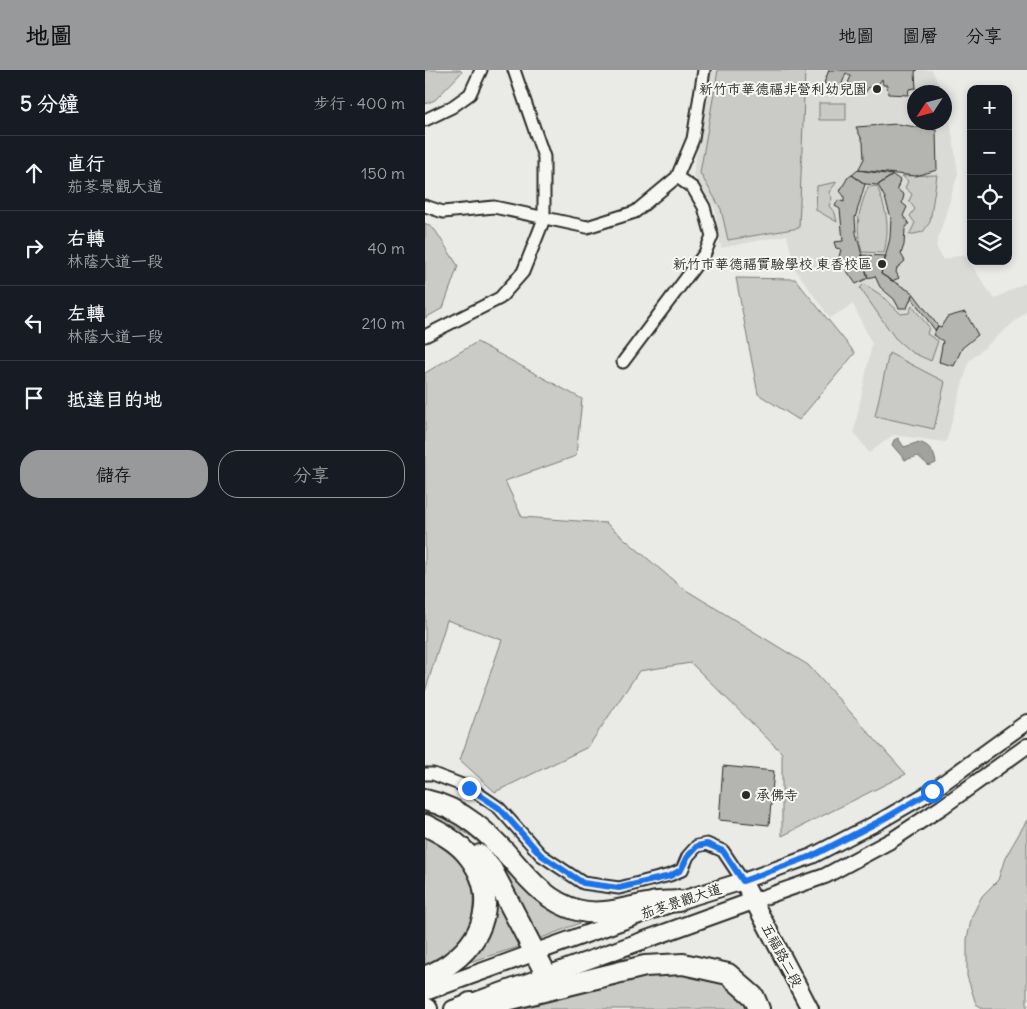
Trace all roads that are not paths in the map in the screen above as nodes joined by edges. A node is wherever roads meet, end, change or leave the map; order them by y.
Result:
1 (481, 70) edge
2 (704, 70) edge
3 (514, 72) edge
4 (425, 120) edge
5 (677, 177) junction
6 (425, 206) edge
7 (544, 219) junction
8 (425, 336) edge
9 (623, 362) dead end
10 (1027, 722) edge
11 (1027, 746) edge
12 (425, 774) edge
13 (425, 800) edge
14 (425, 824) edge
15 (743, 881) junction
16 (679, 901) junction
17 (753, 901) junction
18 (536, 952) junction
19 (547, 976) junction
20 (425, 977) edge
21 (425, 992) edge
22 (462, 1006) edge
23 (759, 1009) edge
24 (810, 1009) edge

1 - 4 street
2 - 5 street
3 - 7 street
5 - 7 street
5 - 9 street
6 - 7 street
7 - 8 street
10 - 15 street, 茄苳景觀大道
11 - 17 street, 茄苳景觀大道
12 - 15 street
13 - 16 highway
14 - 18 highway
14 - 20 highway
15 - 16 main road, 茄苳景觀大道
15 - 17 main road, 五福路二段
16 - 18 main road, 茄苳景觀大道
17 - 19 main road, 茄苳景觀大道
17 - 24 main road, 五福路二段
18 - 19 highway
18 - 21 main road, 茄苳景觀大道
19 - 22 main road, 茄苳景觀大道
22 - 23 highway

